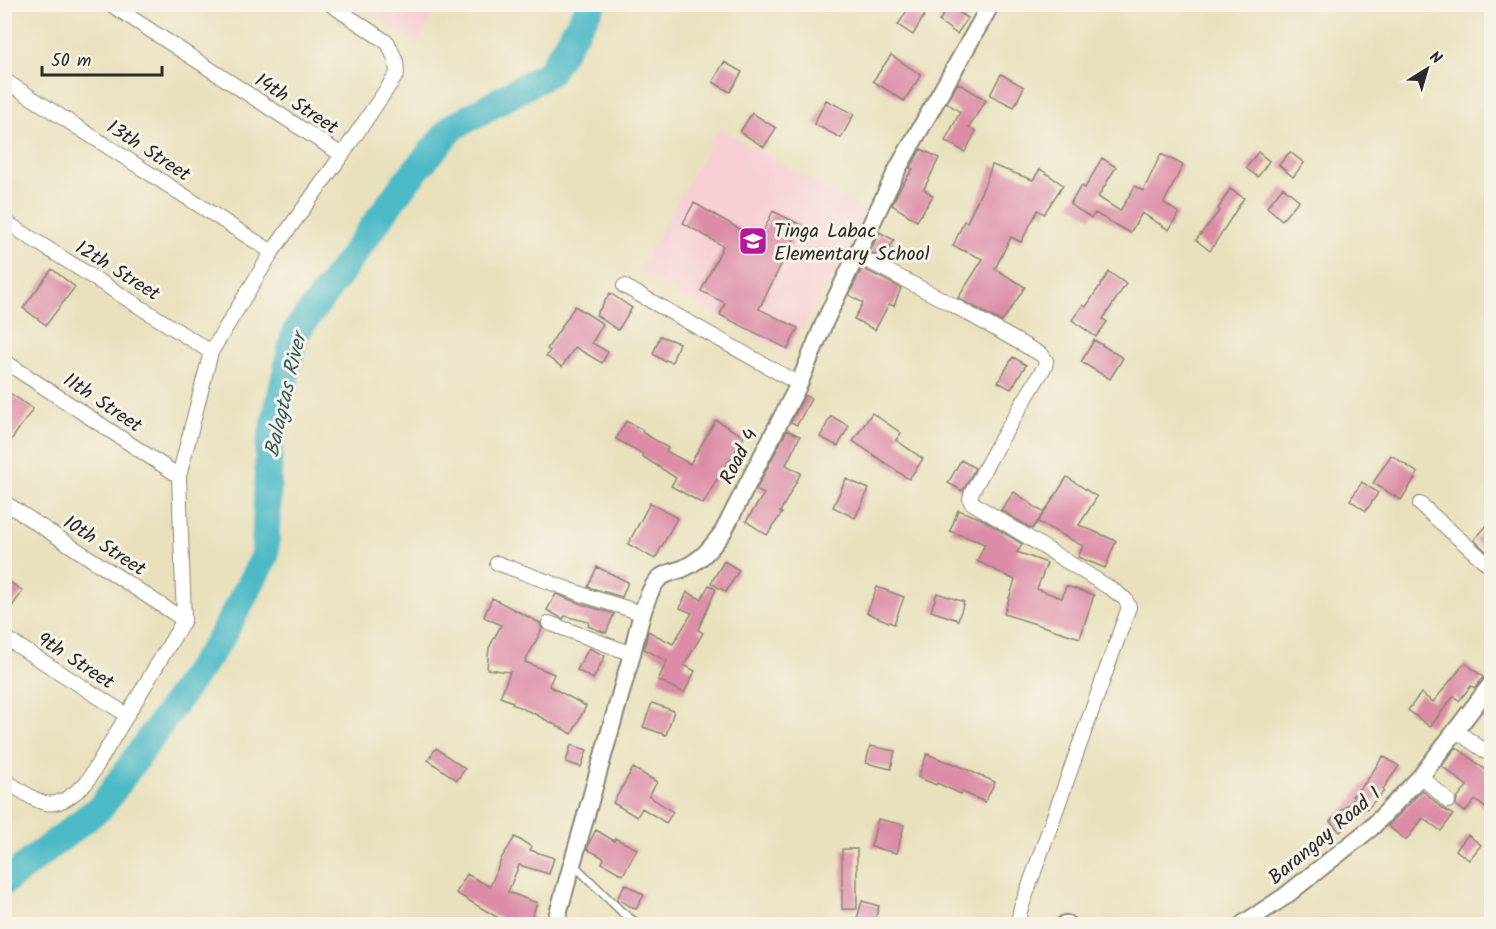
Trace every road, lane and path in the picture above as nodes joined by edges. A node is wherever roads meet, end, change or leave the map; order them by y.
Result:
1 (110, 4) edge
2 (330, 4) edge
3 (991, 4) edge
4 (4, 80) edge
5 (342, 155) junction
6 (4, 221) edge
7 (272, 252) junction
8 (857, 255) junction
9 (624, 286) dead end
10 (211, 352) junction
11 (4, 361) edge
12 (799, 384) junction
13 (179, 476) junction
14 (4, 502) edge
15 (1420, 504) dead end
16 (497, 563) dead end
17 (1491, 568) edge
18 (642, 613) junction
19 (184, 620) junction
20 (549, 623) dead end
21 (4, 637) edge
22 (632, 654) junction
23 (1491, 683) edge
24 (127, 715) junction
25 (1455, 730) junction
26 (1491, 756) edge
27 (1421, 776) junction
28 (4, 780) edge
29 (1448, 801) dead end
30 (572, 863) junction
31 (555, 924) edge
32 (638, 924) edge
33 (1018, 924) edge
34 (1243, 924) edge

1 - 5 street, 14th Street
2 - 5 street
3 - 8 street, Road 4
4 - 7 street, 13th Street
5 - 7 street
6 - 10 street, 12th Street
7 - 10 street
8 - 12 street, Road 4
8 - 33 street
9 - 12 street
10 - 13 street
11 - 13 street, 11th Street
12 - 18 street, Road 4
13 - 19 street
14 - 19 street, 10th Street
15 - 17 street
16 - 18 street
18 - 22 street, Road 4
19 - 24 street
20 - 22 street
21 - 24 street, 9th Street
22 - 30 street, Road 4
23 - 25 street, Barangay Road 1
24 - 28 street
25 - 26 street
25 - 27 street, Barangay Road 1
27 - 29 street
27 - 34 street, Barangay Road 1
30 - 31 street, Road 4
30 - 32 lane

